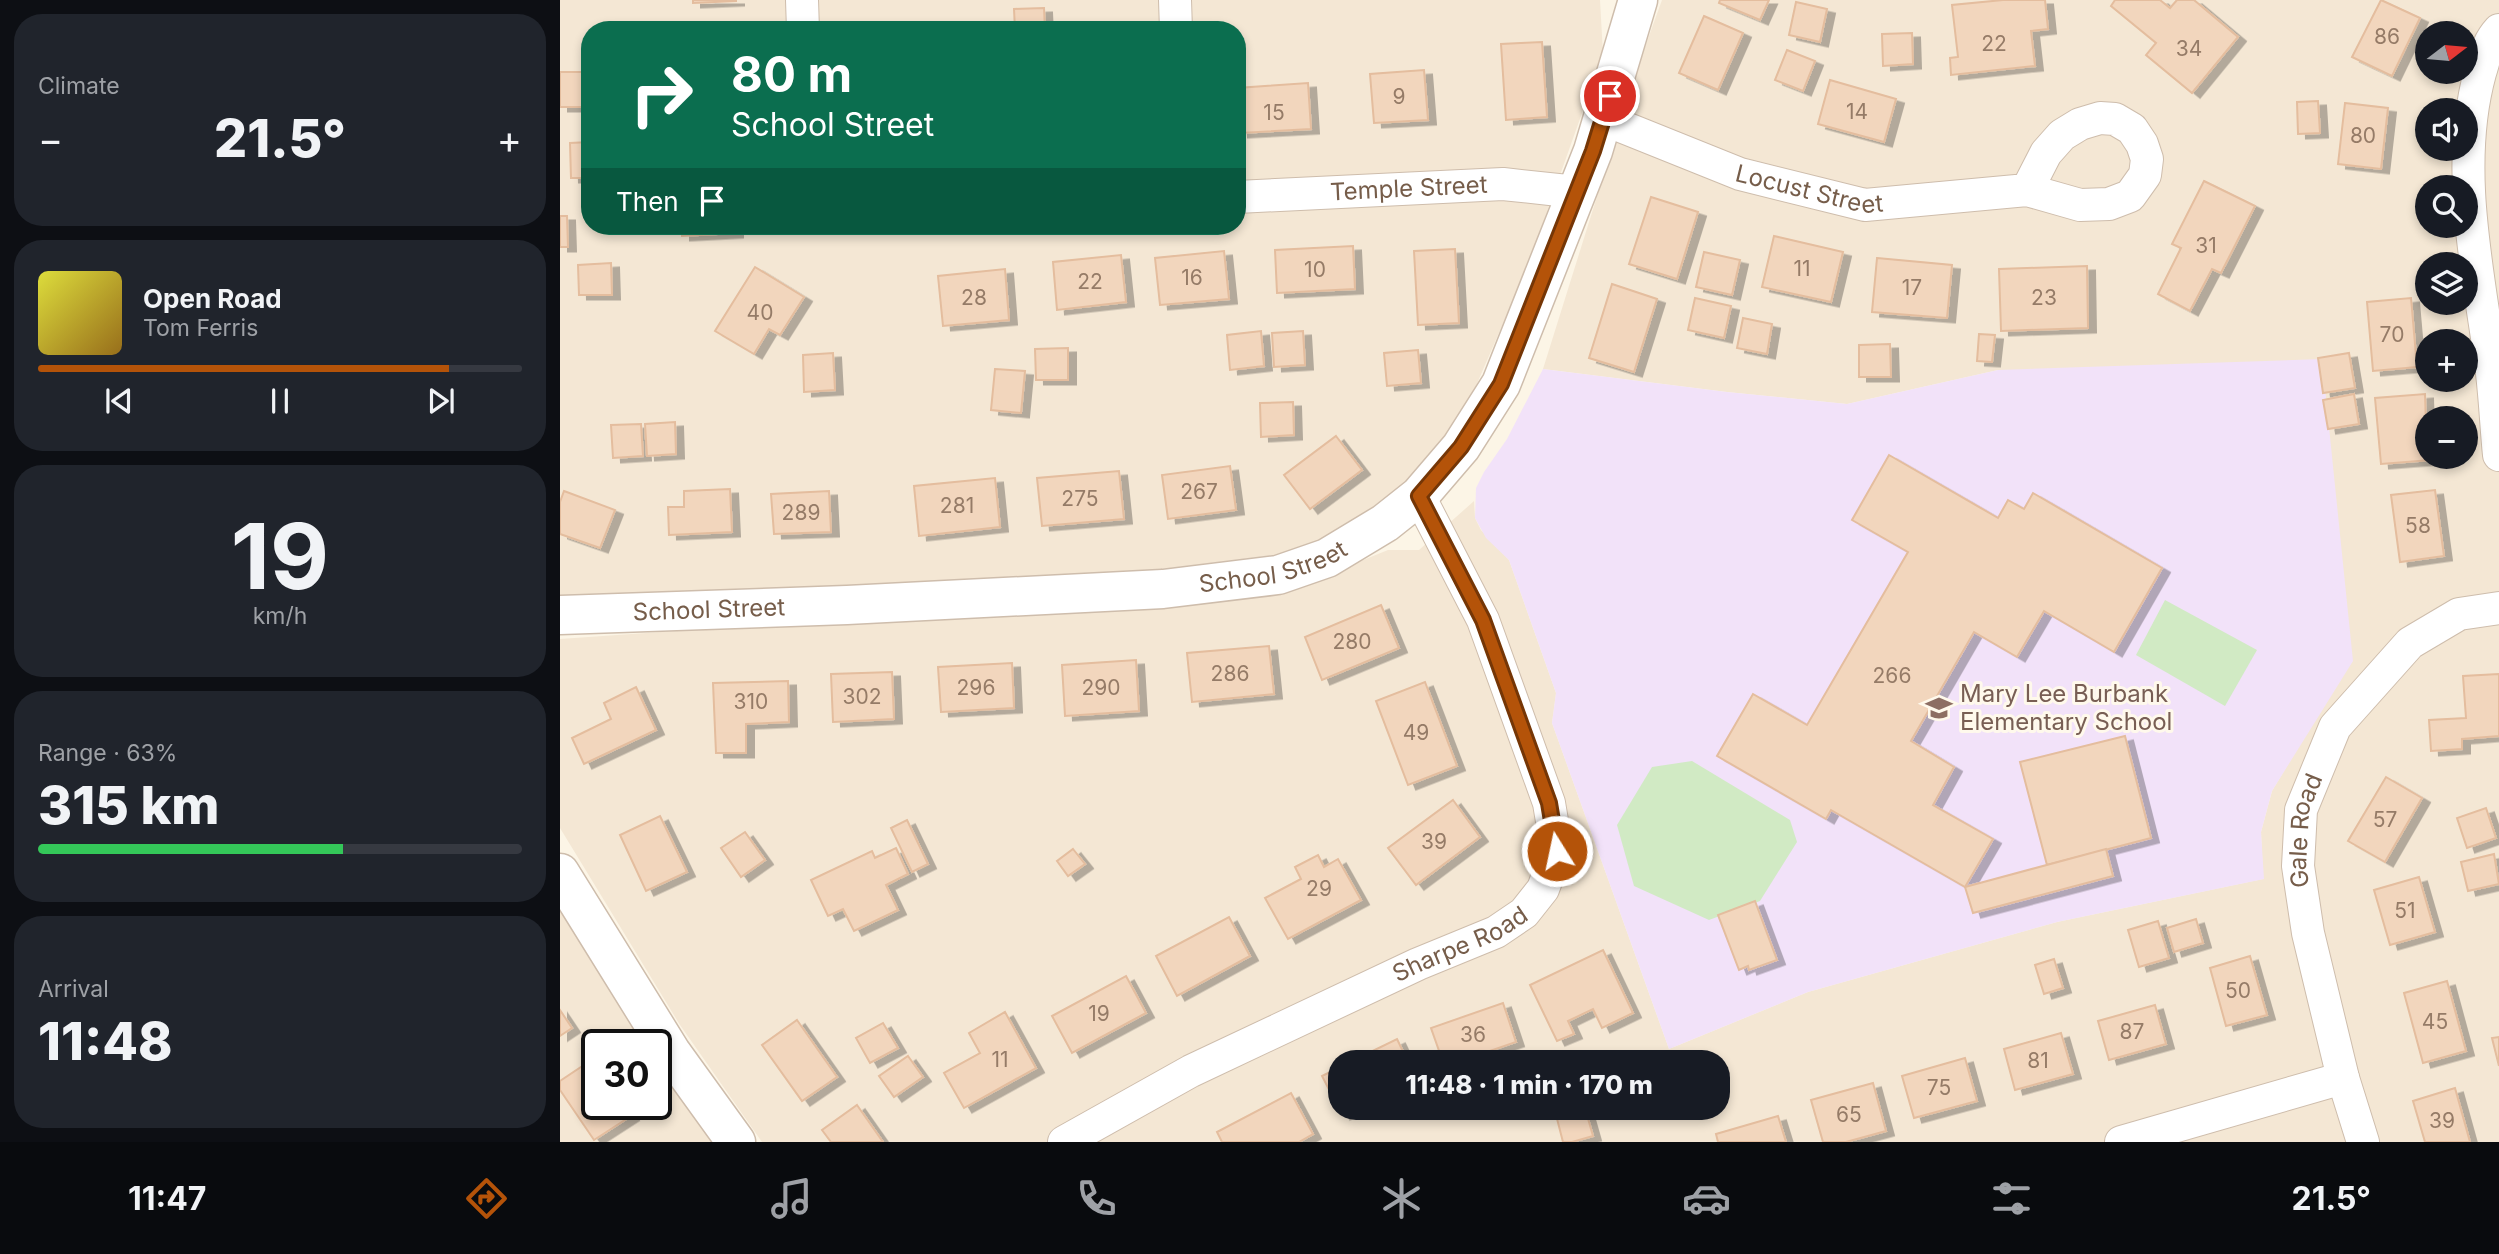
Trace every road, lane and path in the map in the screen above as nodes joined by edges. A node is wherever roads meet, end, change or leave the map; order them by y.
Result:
1 (802, 0) edge
2 (1175, 0) edge
3 (1637, 1) edge
4 (803, 21) edge
5 (1176, 21) edge
6 (2499, 30) edge
7 (1603, 119) junction
8 (2027, 190) dead end
9 (1577, 192) junction
10 (1246, 197) edge
11 (2496, 377) edge
12 (2499, 456) edge
13 (1419, 496) junction
14 (2499, 608) edge
15 (560, 614) edge
16 (560, 873) edge
17 (2343, 1078) junction
18 (736, 1142) edge
19 (1064, 1142) edge
20 (2121, 1142) edge
21 (2363, 1142) edge

1 - 4 street
2 - 5 street
3 - 7 street, School Street
6 - 11 street
7 - 8 street, Locust Street
7 - 9 street, School Street
9 - 10 street, Temple Street
9 - 13 street, School Street
11 - 12 street
13 - 15 street, School Street
13 - 19 street, Sharpe Road
14 - 17 street, Gale Road
16 - 18 street
17 - 20 street
17 - 21 street, Gale Road

